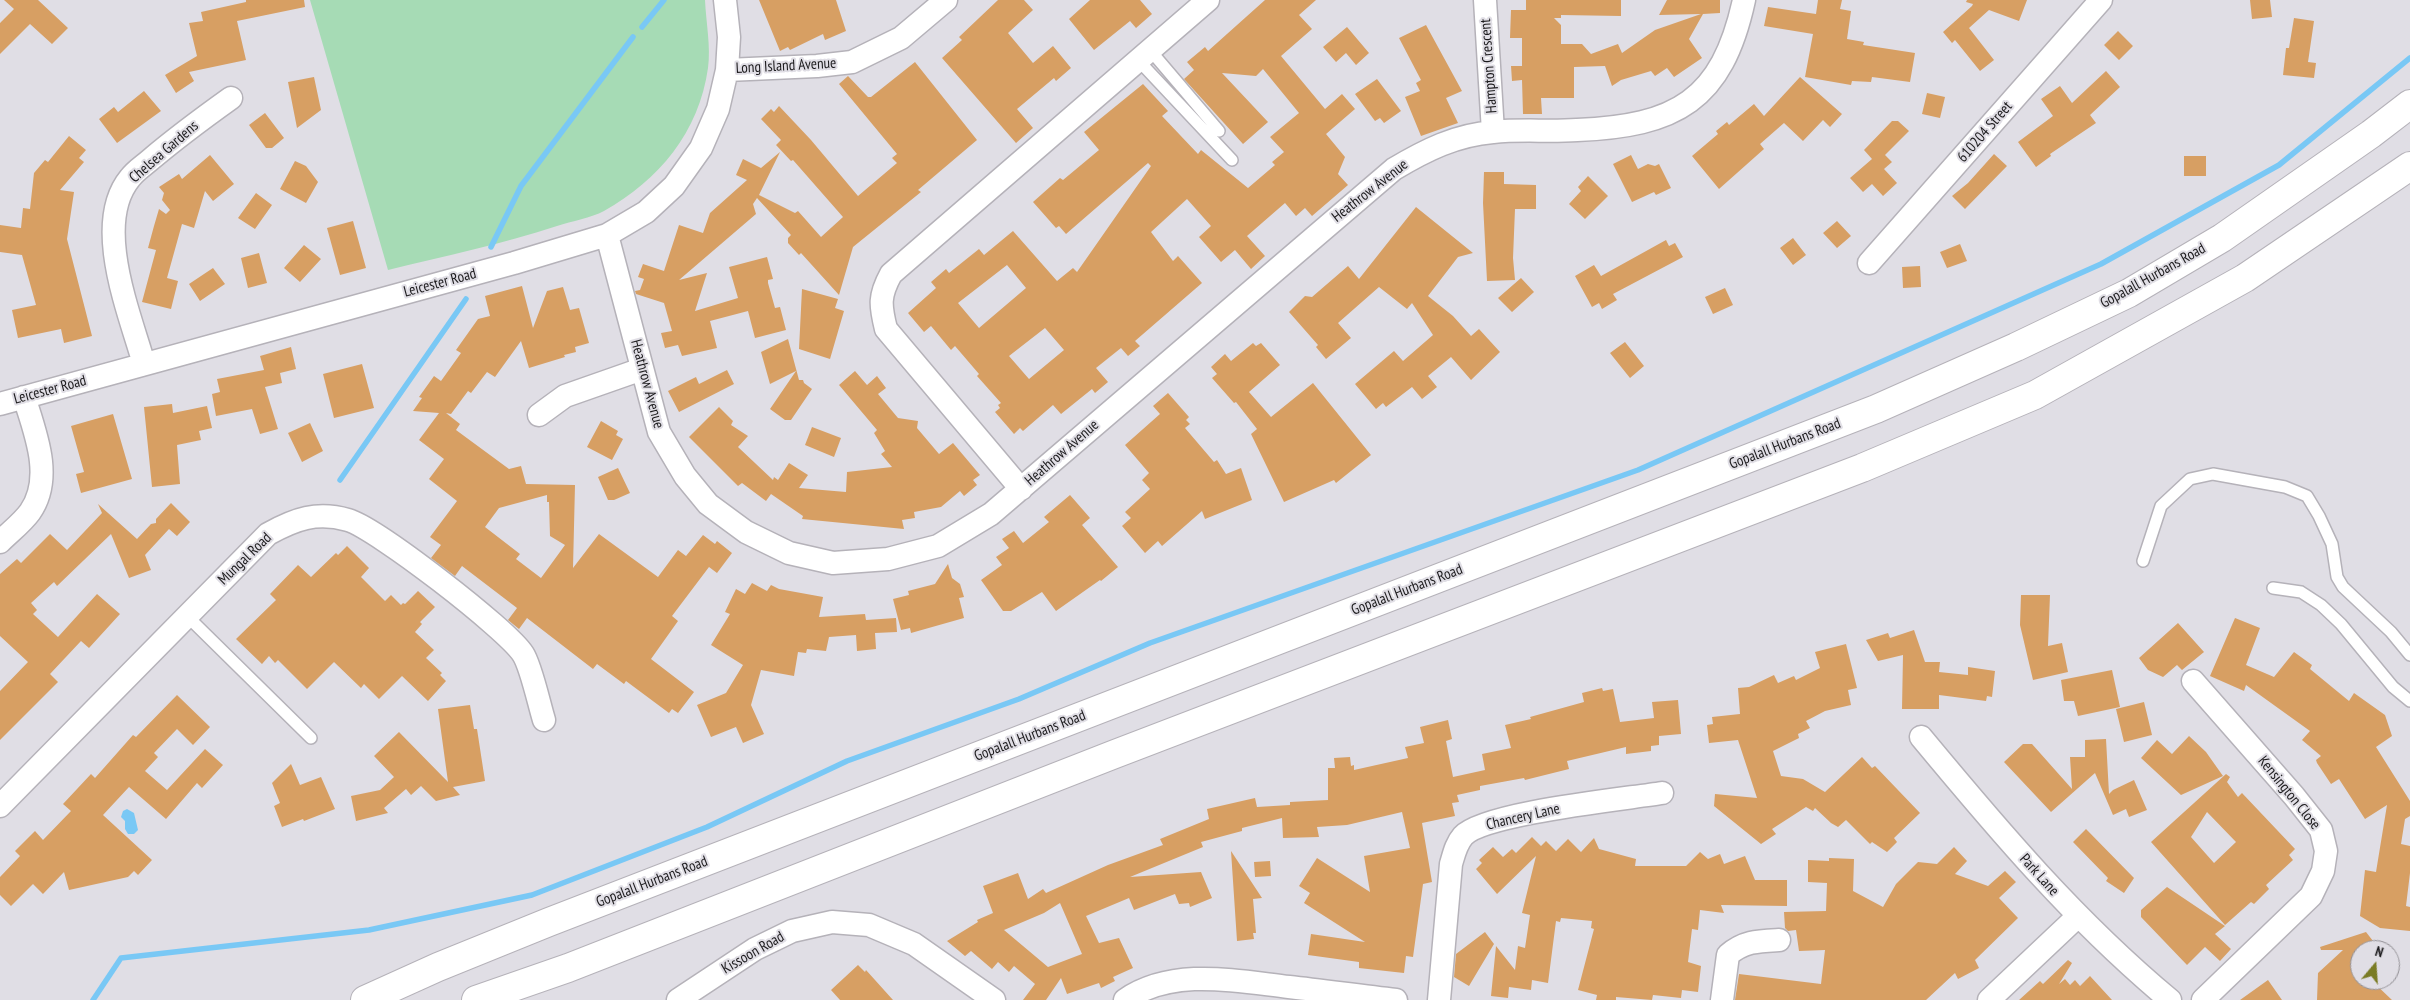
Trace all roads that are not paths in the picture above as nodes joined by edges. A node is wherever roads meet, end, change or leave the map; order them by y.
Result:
1 (725, 0) edge
2 (946, 0) edge
3 (1208, 0) edge
4 (1485, 0) edge
5 (1744, 0) edge
6 (2101, 0) edge
7 (1144, 55) junction
8 (727, 70) junction
9 (231, 98) dead end
10 (2410, 104) edge
11 (1220, 131) dead end
12 (1493, 132) junction
13 (1232, 160) dead end
14 (2410, 166) edge
15 (607, 235) junction
16 (1869, 263) dead end
17 (144, 364) junction
18 (642, 369) junction
19 (24, 396) junction
20 (0, 404) edge
21 (539, 415) dead end
22 (1021, 489) junction
23 (0, 542) edge
24 (2143, 561) dead end
25 (2273, 588) dead end
26 (187, 616) junction
27 (2410, 655) edge
28 (2193, 681) dead end
29 (2410, 701) edge
30 (544, 720) dead end
31 (1920, 736) dead end
32 (310, 738) dead end
33 (1662, 793) dead end
34 (0, 806) edge
35 (2077, 917) junction
36 (1779, 940) dead end
37 (366, 1000) edge
38 (477, 1000) edge
39 (678, 1000) edge
40 (994, 1000) edge
41 (1125, 1000) edge
42 (1396, 1000) edge
43 (1439, 1000) edge
44 (1722, 1000) edge
45 (1989, 1000) edge
46 (2170, 1000) edge
47 (2203, 1000) edge

1 - 8 street, Leicester Road
2 - 8 street, Long Island Avenue
3 - 7 street, Heathrow Avenue
4 - 12 street, Hampton Crescent
5 - 12 street, Heathrow Avenue
6 - 16 street, 610204 Street
7 - 11 lane
7 - 13 lane
7 - 22 street, Heathrow Avenue
8 - 15 street, Leicester Road
9 - 17 street, Chelsea Gardens
10 - 37 main road, Gopalall Hurbans Road
12 - 22 street, Heathrow Avenue
14 - 38 main road
15 - 17 street, Leicester Road
15 - 18 street, Heathrow Avenue
17 - 19 street, Leicester Road
18 - 21 street
18 - 22 street, Heathrow Avenue
19 - 20 street, Leicester Road
19 - 23 street
24 - 27 lane
25 - 29 lane
26 - 30 street, Mungal Road
26 - 32 lane
26 - 34 street, Mungal Road
28 - 47 street, Kensington Close
31 - 35 street, Park Lane
33 - 43 street, Chancery Lane
35 - 45 street
35 - 46 street, Park Lane
36 - 44 street
39 - 40 street, Kissoon Road
41 - 42 street

